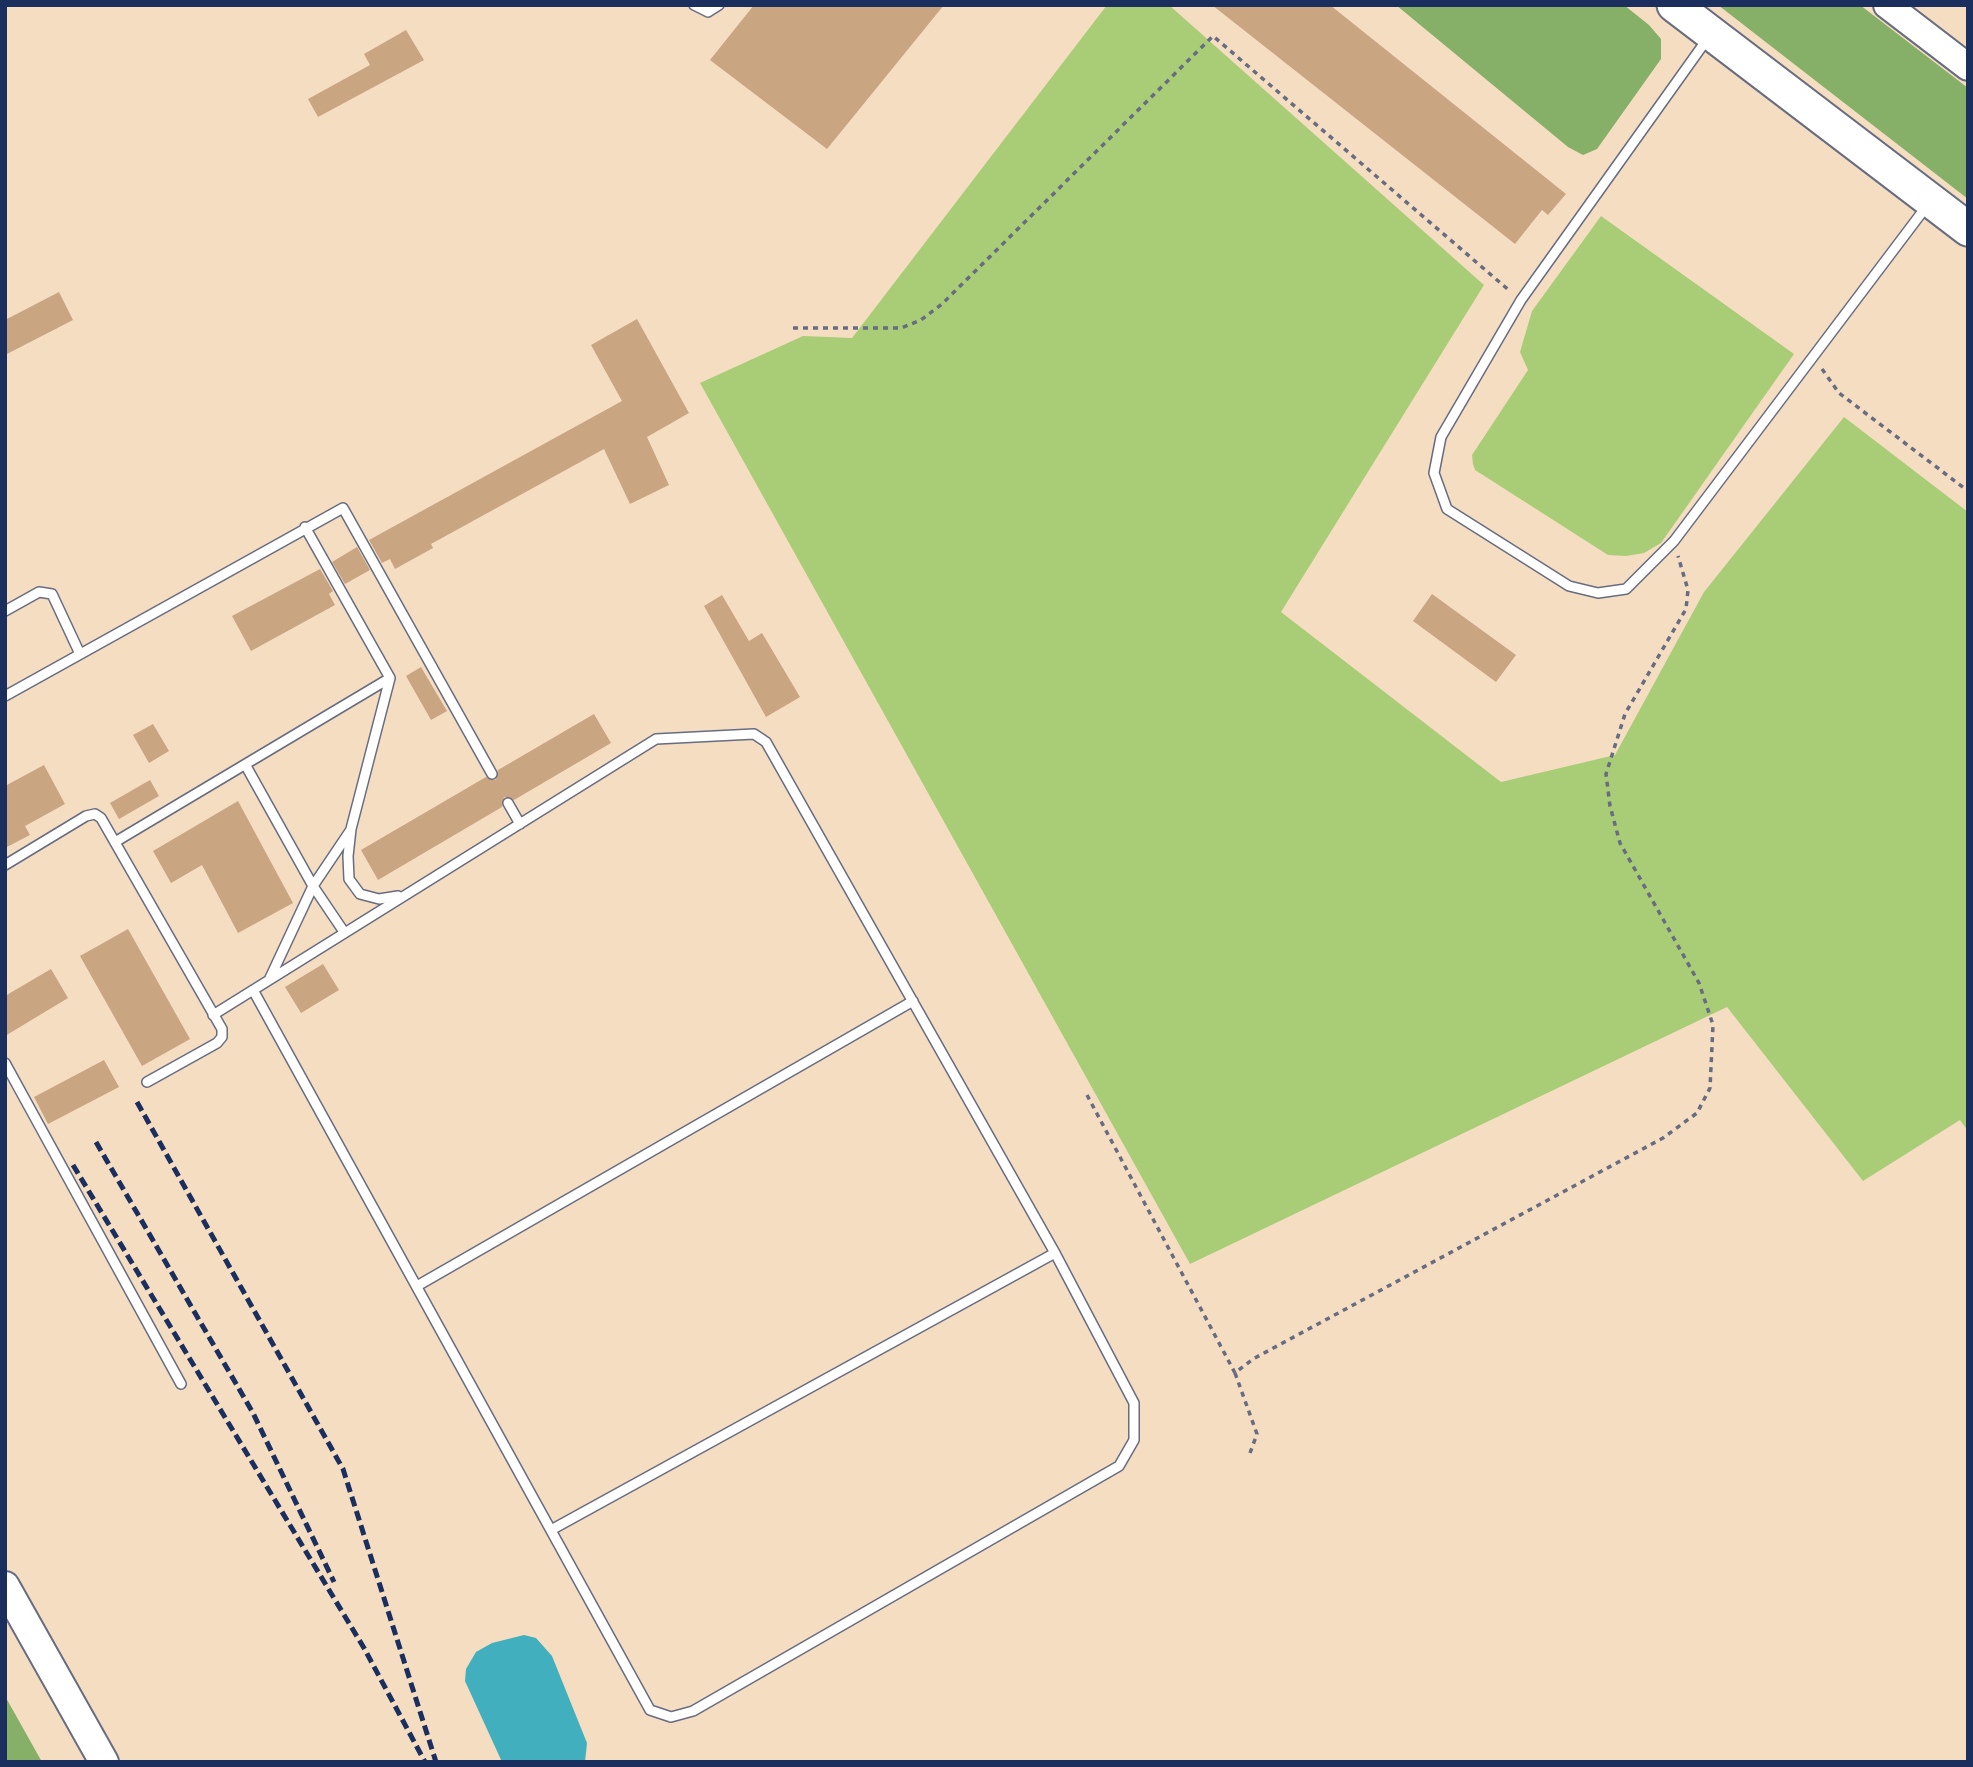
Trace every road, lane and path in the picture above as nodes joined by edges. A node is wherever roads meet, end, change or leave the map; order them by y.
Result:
1 (694, 5) edge
2 (719, 5) edge
3 (1674, 5) edge
4 (1887, 5) edge
5 (1712, 34) junction
6 (1968, 67) edge
7 (1931, 201) junction
8 (1968, 229) edge
9 (1521, 300) junction
10 (793, 328) dead end
11 (1813, 355) junction
12 (1968, 491) edge
13 (305, 527) junction
14 (1674, 541) junction
15 (5, 611) edge
16 (80, 654) junction
17 (390, 678) junction
18 (5, 696) edge
19 (246, 766) junction
20 (492, 774) dead end
21 (508, 803) dead end
22 (520, 824) junction
23 (351, 829) junction
24 (115, 842) junction
25 (5, 865) edge
26 (313, 886) junction
27 (403, 895) junction
28 (344, 932) junction
29 (270, 980) junction
30 (253, 990) junction
31 (913, 1001) junction
32 (213, 1015) junction
33 (5, 1063) edge
34 (147, 1082) dead end
35 (1087, 1095) dead end
36 (1055, 1253) junction
37 (416, 1286) junction
38 (1235, 1373) junction
39 (181, 1384) dead end
40 (1250, 1452) dead end
41 (551, 1530) junction
42 (5, 1586) edge
43 (104, 1762) edge

1 - 2 lane
3 - 5 highway
4 - 6 street
5 - 7 highway
5 - 9 lane
7 - 8 highway
7 - 11 lane
9 - 10 path
9 - 14 lane
11 - 12 path
11 - 14 lane
13 - 16 lane
13 - 17 lane
13 - 20 lane
14 - 38 path
15 - 16 lane
16 - 18 lane
17 - 19 lane
17 - 23 lane
19 - 24 lane
19 - 26 lane
21 - 22 lane
22 - 27 lane
22 - 31 lane
23 - 26 lane
23 - 27 lane
24 - 25 lane
24 - 32 lane
26 - 28 lane
26 - 29 lane
27 - 28 lane
28 - 29 lane
29 - 30 lane
30 - 32 lane
30 - 37 lane
31 - 36 lane
31 - 37 lane
32 - 34 lane
33 - 39 lane
35 - 38 path
36 - 41 lane
36 - 41 lane
37 - 41 lane
38 - 40 path
42 - 43 main road

